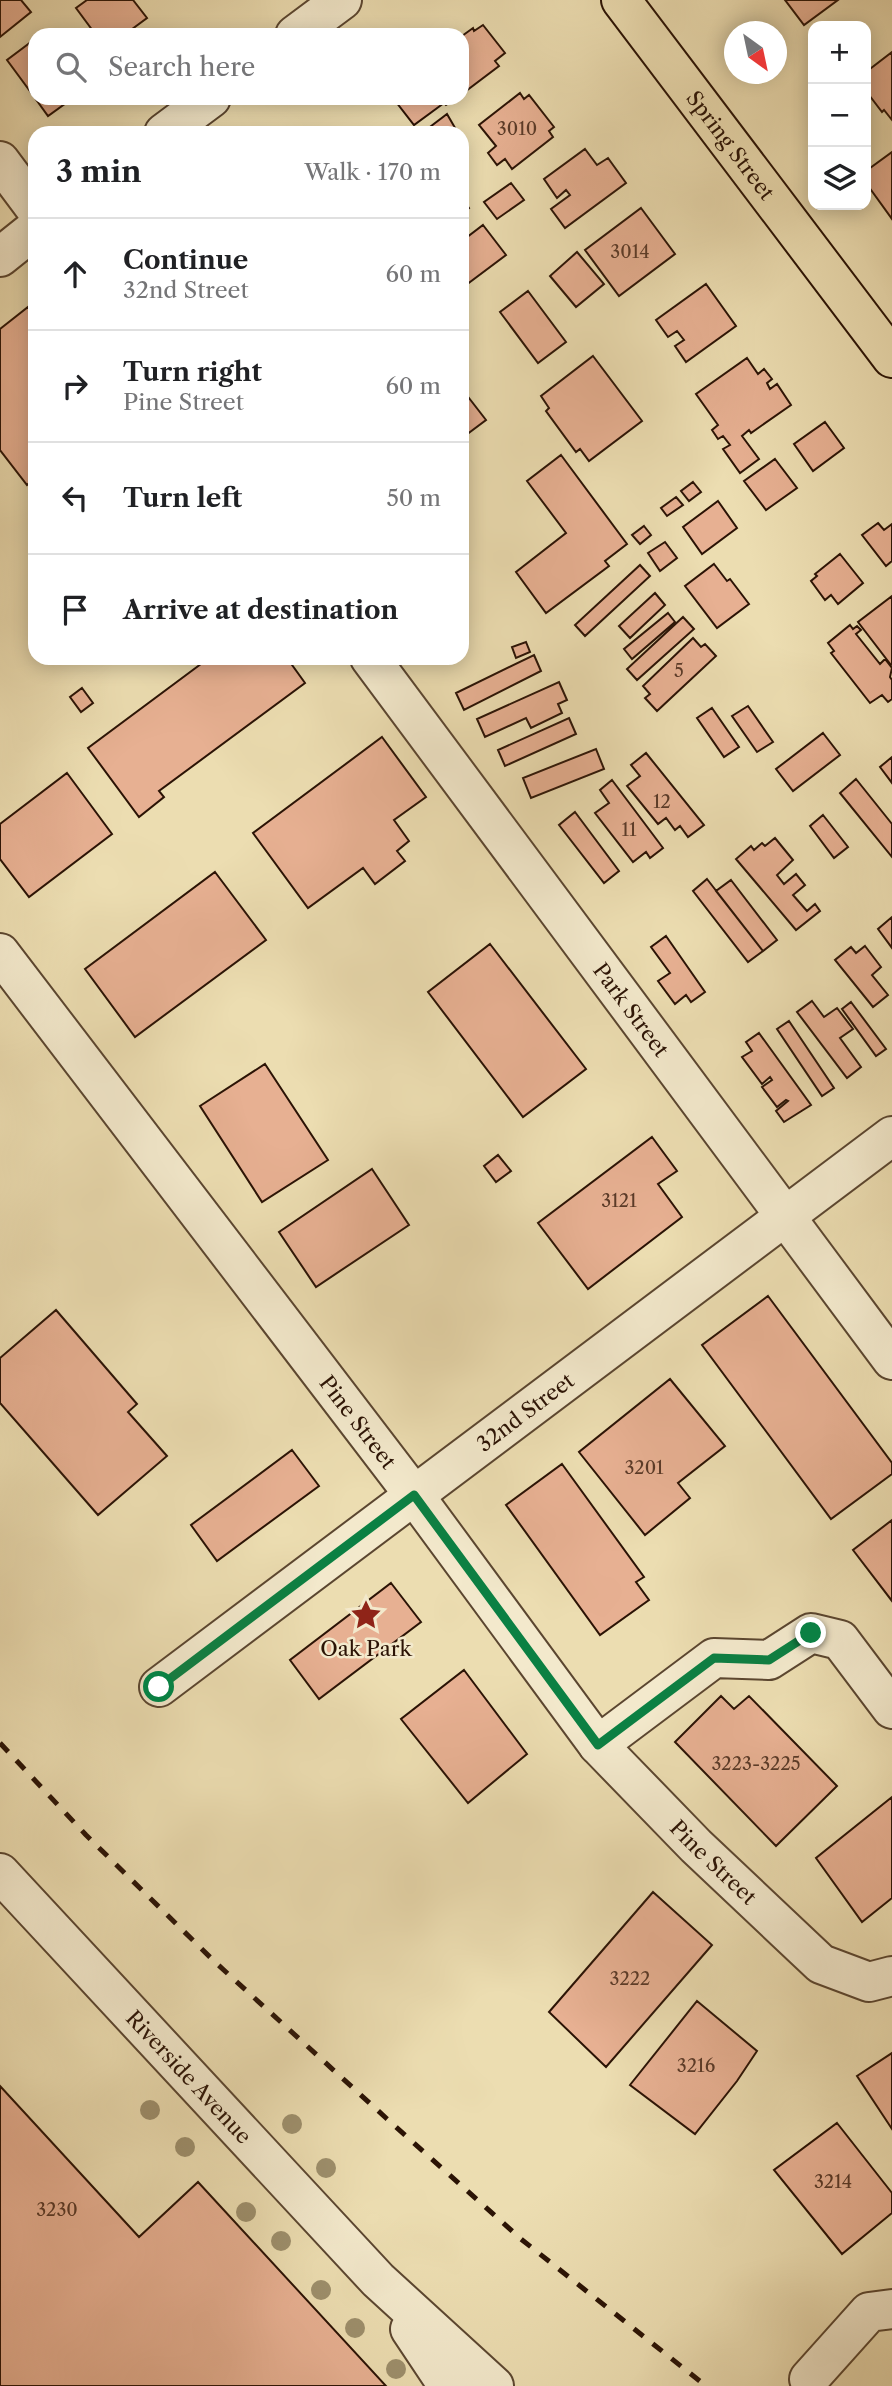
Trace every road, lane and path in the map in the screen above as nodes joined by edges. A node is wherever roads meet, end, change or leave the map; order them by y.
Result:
1 (342, 0) edge
2 (621, 0) edge
3 (304, 28) edge
4 (202, 105) edge
5 (173, 126) edge
6 (0, 161) edge
7 (28, 199) edge
8 (28, 235) edge
9 (0, 257) edge
10 (892, 358) edge
11 (375, 665) edge
12 (0, 953) edge
13 (892, 1136) edge
14 (786, 1217) junction
15 (892, 1360) edge
16 (414, 1495) junction
17 (159, 1687) dead end
18 (892, 1709) edge
19 (598, 1745) junction
20 (0, 1873) edge
21 (892, 1976) edge
22 (378, 2280) junction
23 (892, 2309) edge
24 (809, 2379) dead end
25 (448, 2386) edge
26 (494, 2386) edge

1 - 3 street
2 - 10 main road, Spring Street
4 - 5 street
6 - 7 street
8 - 9 street
11 - 14 street, Park Street
12 - 16 street, Pine Street
13 - 14 street, 32nd Street
14 - 15 street, Park Street
14 - 16 street, 32nd Street
16 - 17 street, 32nd Street
16 - 19 street, Pine Street
18 - 19 street
19 - 21 street, Pine Street
20 - 22 street, Riverside Avenue
22 - 25 street, Riverside Avenue
22 - 26 street, Riverside Avenue
23 - 24 street

